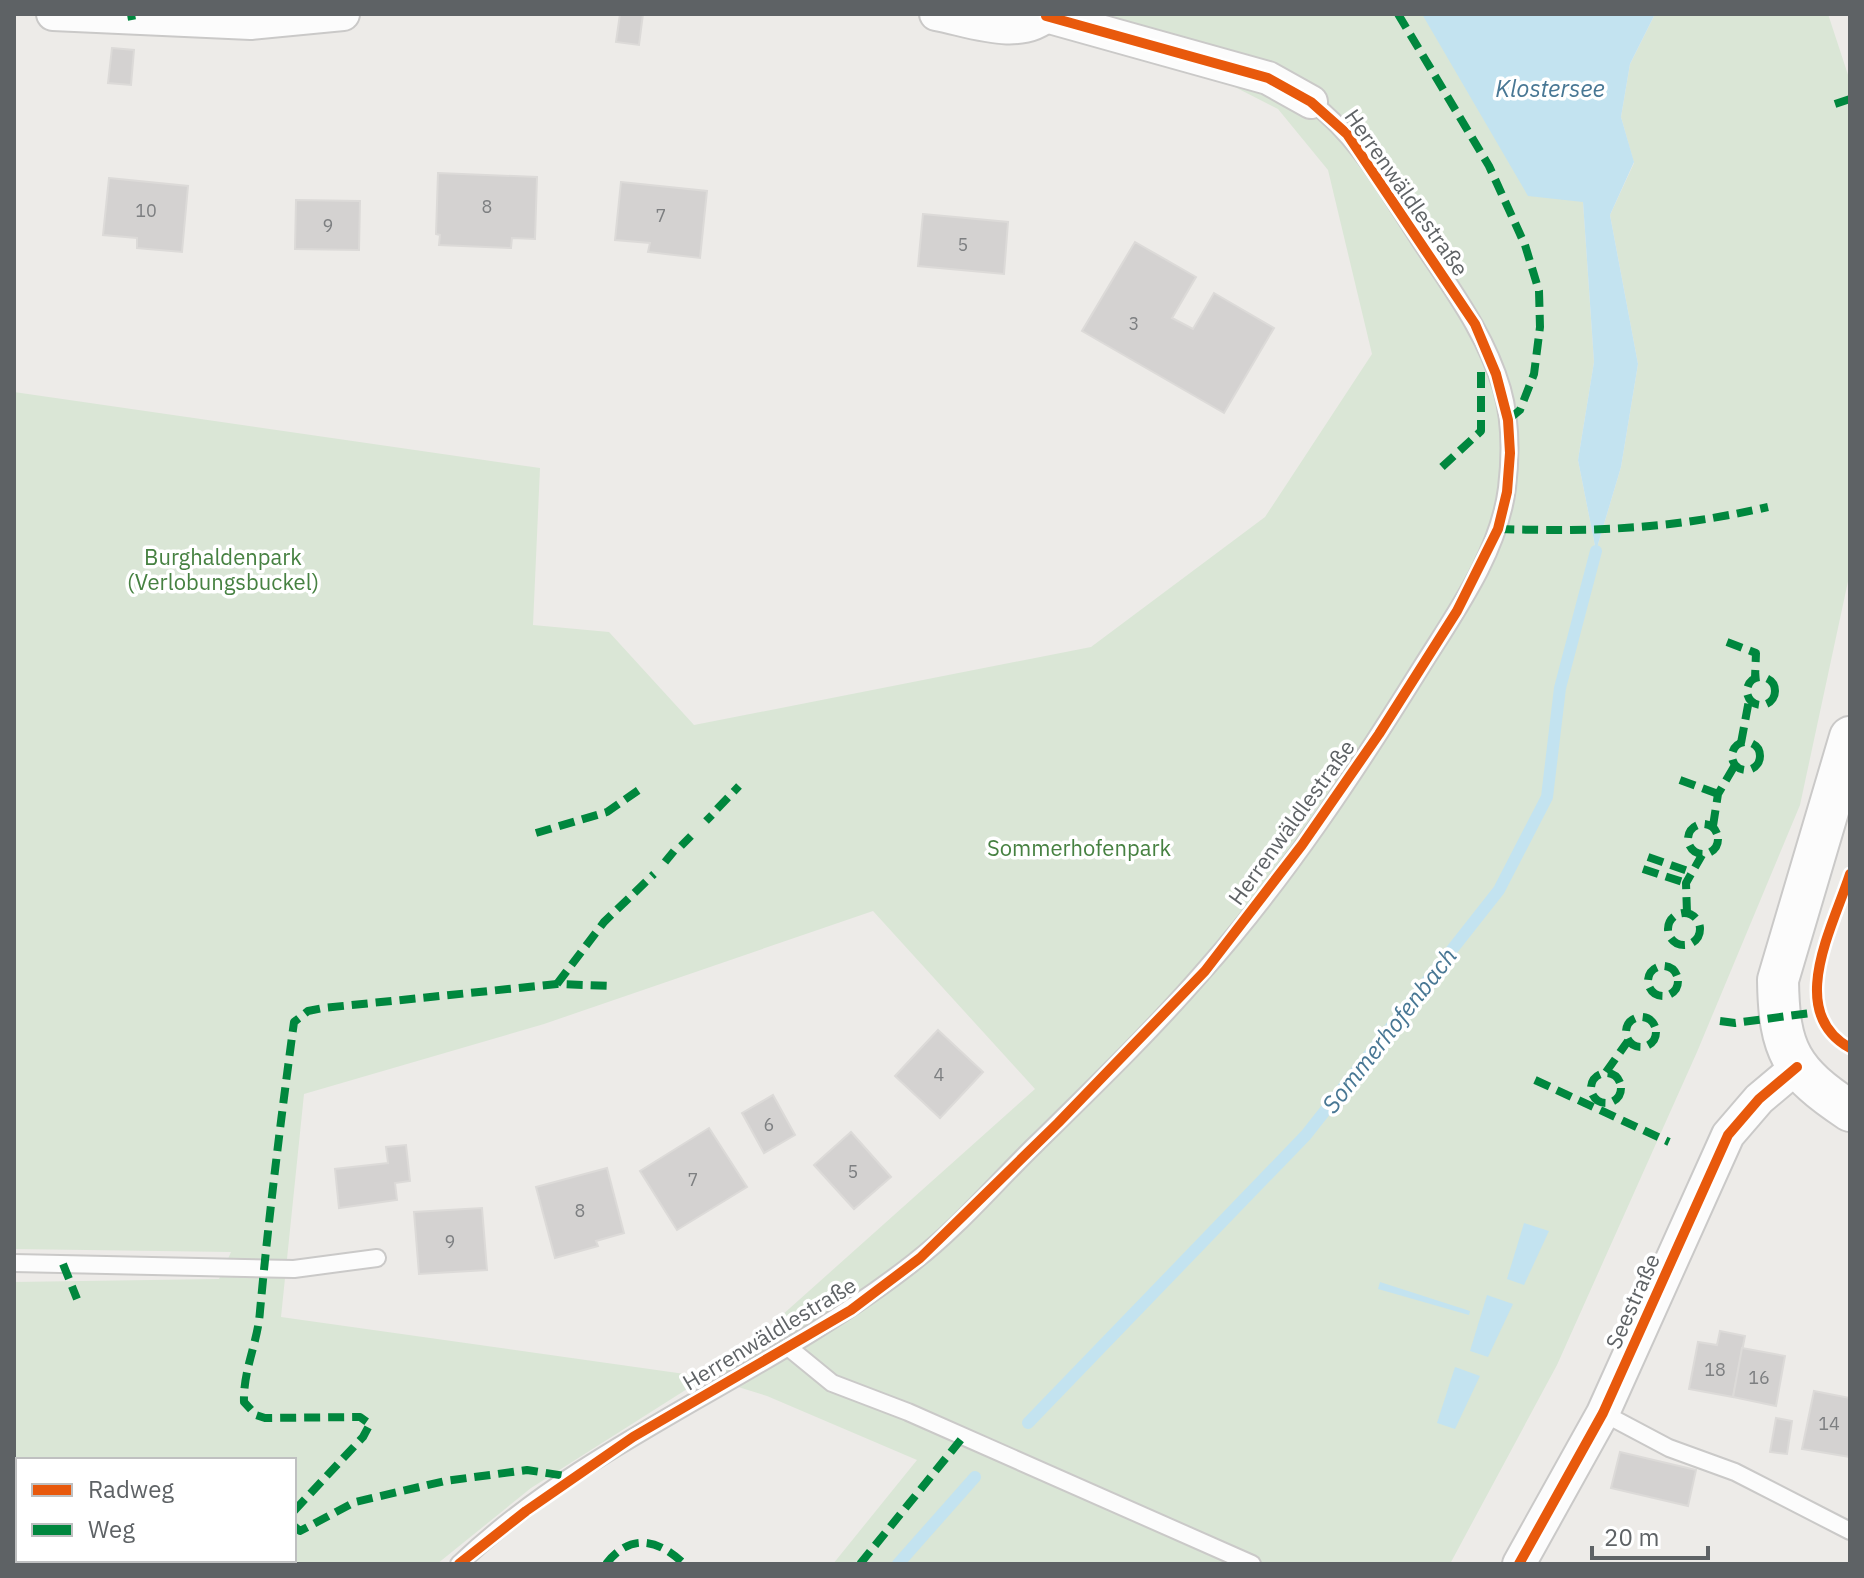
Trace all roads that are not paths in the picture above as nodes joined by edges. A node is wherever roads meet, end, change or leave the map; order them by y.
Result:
1 (53, 14) edge
2 (343, 14) edge
3 (936, 14) edge
4 (1047, 15) edge
5 (1311, 102) joint
6 (1850, 737) edge
7 (1797, 1067) junction
8 (1850, 1111) edge
9 (377, 1258) dead end
10 (14, 1263) edge
11 (788, 1347) junction
12 (1603, 1413) junction
13 (1850, 1531) edge
14 (459, 1564) edge
15 (1252, 1564) edge
16 (1519, 1564) edge

1 - 2 street
3 - 4 street
4 - 5 street, Herrenwäldlestraße
5 - 11 lane, Herrenwäldlestraße
6 - 7 street
7 - 8 street
7 - 12 street, Seestraße
9 - 10 lane
11 - 14 lane, Herrenwäldlestraße
11 - 15 lane, Herrenwäldlestraße
12 - 13 lane
12 - 16 street, Seestraße

